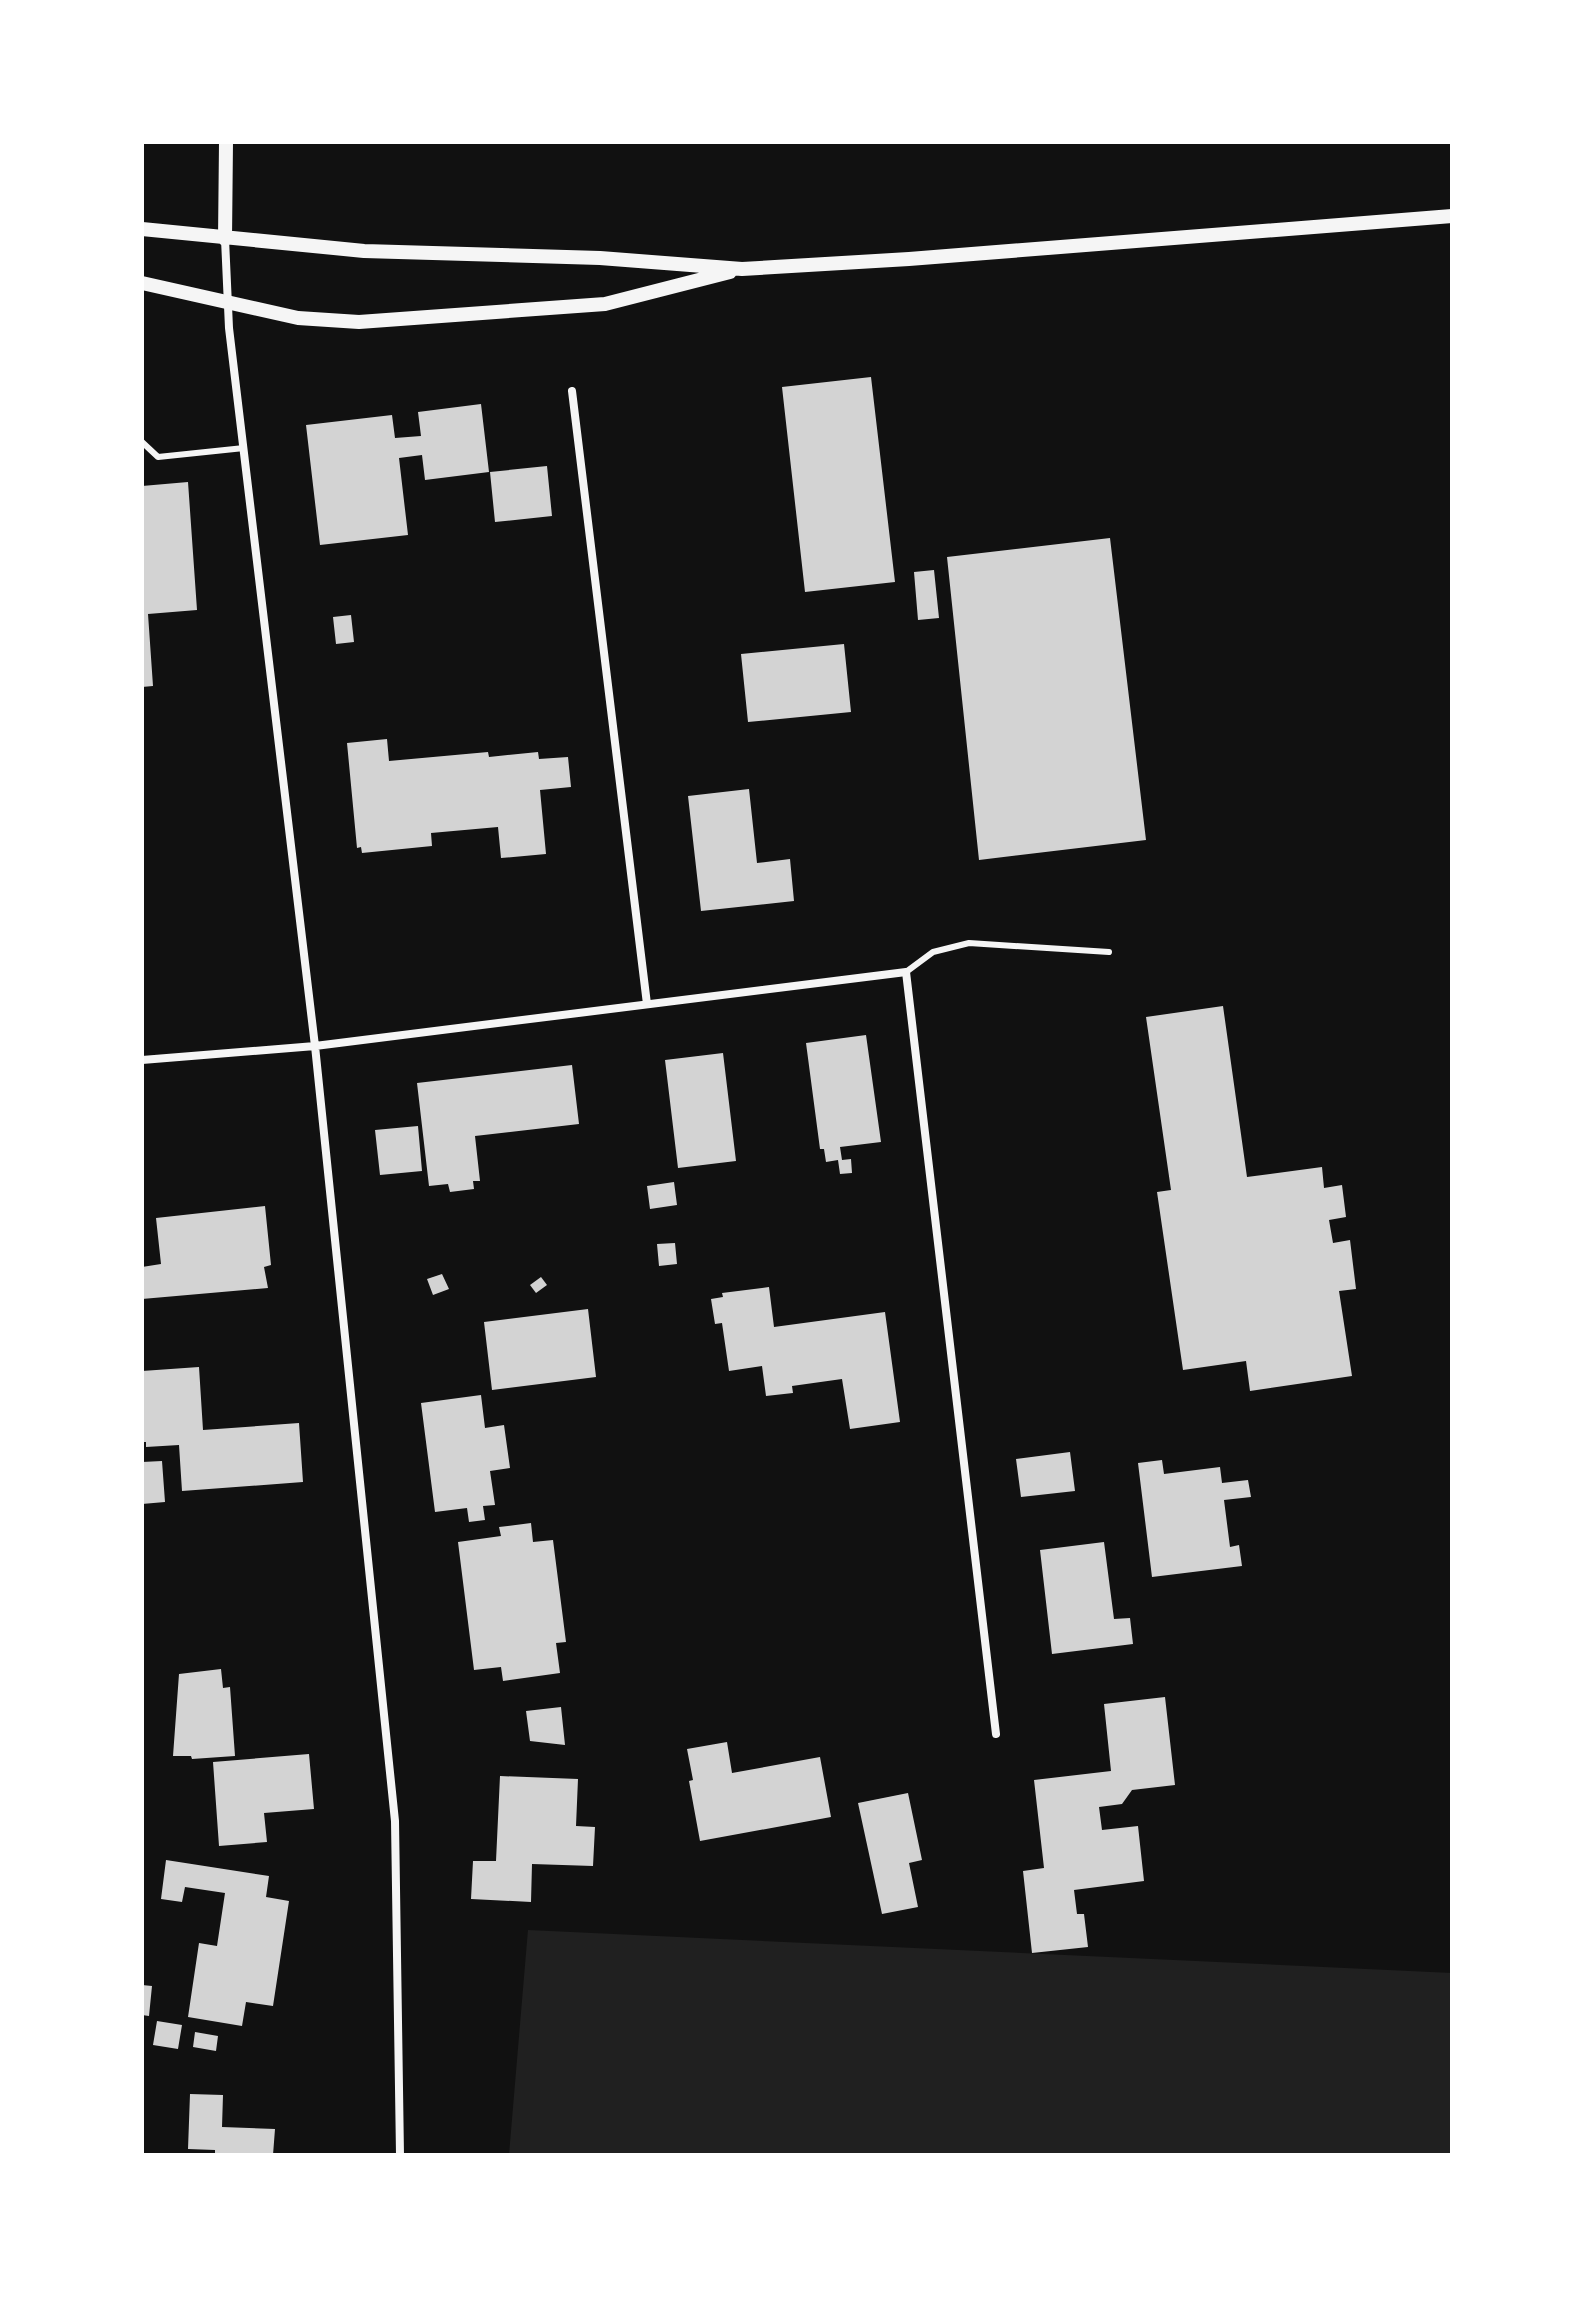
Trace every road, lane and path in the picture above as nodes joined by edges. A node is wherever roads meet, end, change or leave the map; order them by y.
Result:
1 (226, 142) edge
2 (1452, 216) edge
3 (142, 229) edge
4 (225, 239) junction
5 (742, 269) junction
6 (142, 283) edge
7 (227, 304) junction
8 (572, 391) dead end
9 (142, 442) edge
10 (244, 448) junction
11 (1109, 952) dead end
12 (906, 972) junction
13 (647, 1004) junction
14 (315, 1046) junction
15 (142, 1060) edge
16 (996, 1734) dead end
17 (400, 2155) edge

1 - 4 street
2 - 5 street
3 - 4 street
4 - 5 street
4 - 7 street
5 - 7 street
6 - 7 street
7 - 10 street
8 - 13 street
9 - 10 lane
10 - 14 street
11 - 12 lane
12 - 13 street
12 - 16 street
13 - 14 street
14 - 15 street
14 - 17 street

